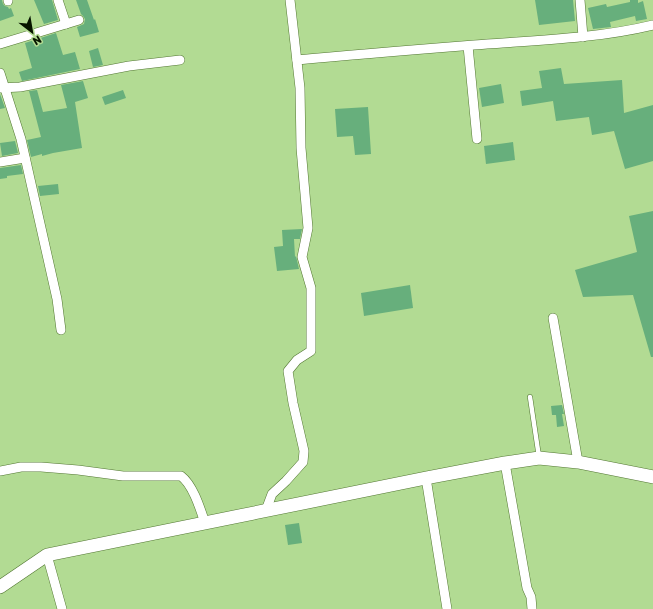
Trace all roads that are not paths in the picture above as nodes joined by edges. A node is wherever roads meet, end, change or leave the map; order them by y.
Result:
1 (58, 0) edge
2 (290, 0) edge
3 (580, 0) edge
4 (80, 20) dead end
5 (66, 24) junction
6 (653, 25) edge
7 (583, 37) junction
8 (0, 44) edge
9 (468, 46) junction
10 (180, 60) dead end
11 (297, 60) junction
12 (0, 73) edge
13 (2, 88) edge
14 (477, 139) dead end
15 (25, 158) junction
16 (0, 162) edge
17 (553, 318) dead end
18 (61, 330) dead end
19 (530, 396) dead end
20 (539, 458) junction
21 (578, 462) junction
22 (505, 463) junction
23 (0, 472) edge
24 (653, 477) edge
25 (426, 478) junction
26 (266, 510) junction
27 (205, 523) junction
28 (48, 555) junction
29 (0, 587) edge
30 (62, 609) edge
31 (447, 609) edge
32 (532, 609) edge

1 - 5 street
2 - 11 street
3 - 7 street
4 - 5 street
5 - 8 street
6 - 7 street
7 - 9 street
9 - 11 street
9 - 14 street
10 - 13 street
11 - 26 street
12 - 13 street
13 - 15 street
15 - 16 street
15 - 18 street
17 - 21 street
19 - 20 lane
20 - 21 street
20 - 22 street
21 - 24 street
22 - 25 street
22 - 32 street
23 - 27 street
25 - 26 street
25 - 31 street
26 - 27 street
27 - 28 street
28 - 29 street
28 - 30 street

